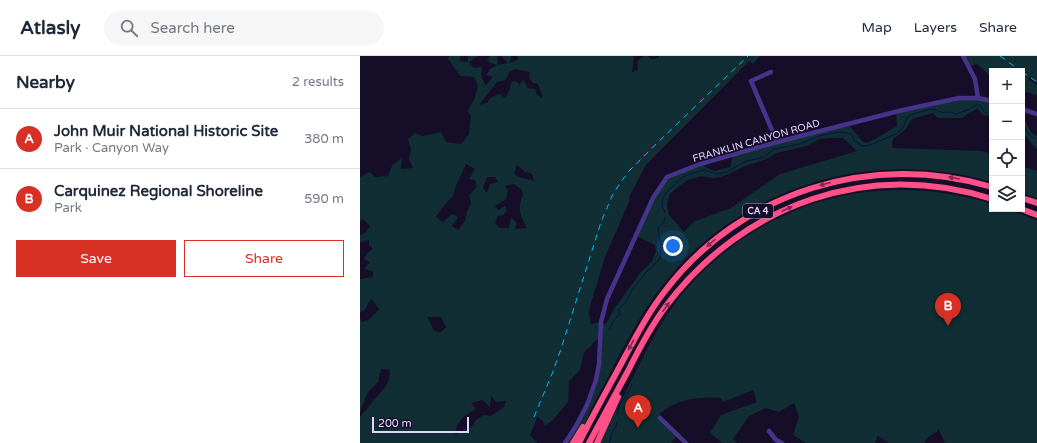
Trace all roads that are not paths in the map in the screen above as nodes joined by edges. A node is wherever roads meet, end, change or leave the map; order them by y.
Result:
1 (964, 56) edge
2 (771, 72) dead end
3 (978, 98) junction
4 (989, 100) edge
5 (1025, 110) edge
6 (1037, 114) edge
7 (778, 142) junction
8 (989, 187) edge
9 (989, 198) edge
10 (1025, 199) edge
11 (1037, 203) edge
12 (1025, 210) edge
13 (1037, 215) edge
14 (631, 365) junction
15 (605, 394) junction
16 (660, 418) dead end
17 (769, 431) dead end
18 (565, 443) edge
19 (573, 443) edge
20 (579, 443) edge
21 (589, 443) edge
22 (597, 443) edge
23 (686, 443) edge
24 (782, 443) edge

1 - 3 street
2 - 7 street
3 - 4 street, FRANKLIN CANYON ROAD
3 - 7 street, FRANKLIN CANYON ROAD
5 - 6 street
7 - 18 street, FRANKLIN CANYON ROAD
8 -> 15 highway, CA 4
14 -> 9 highway, CA 4
10 - 11 highway
12 - 13 highway
14 - 21 highway, CA 4
14 - 22 highway
15 - 19 highway
15 - 20 highway, CA 4
16 - 23 street
17 - 24 street

